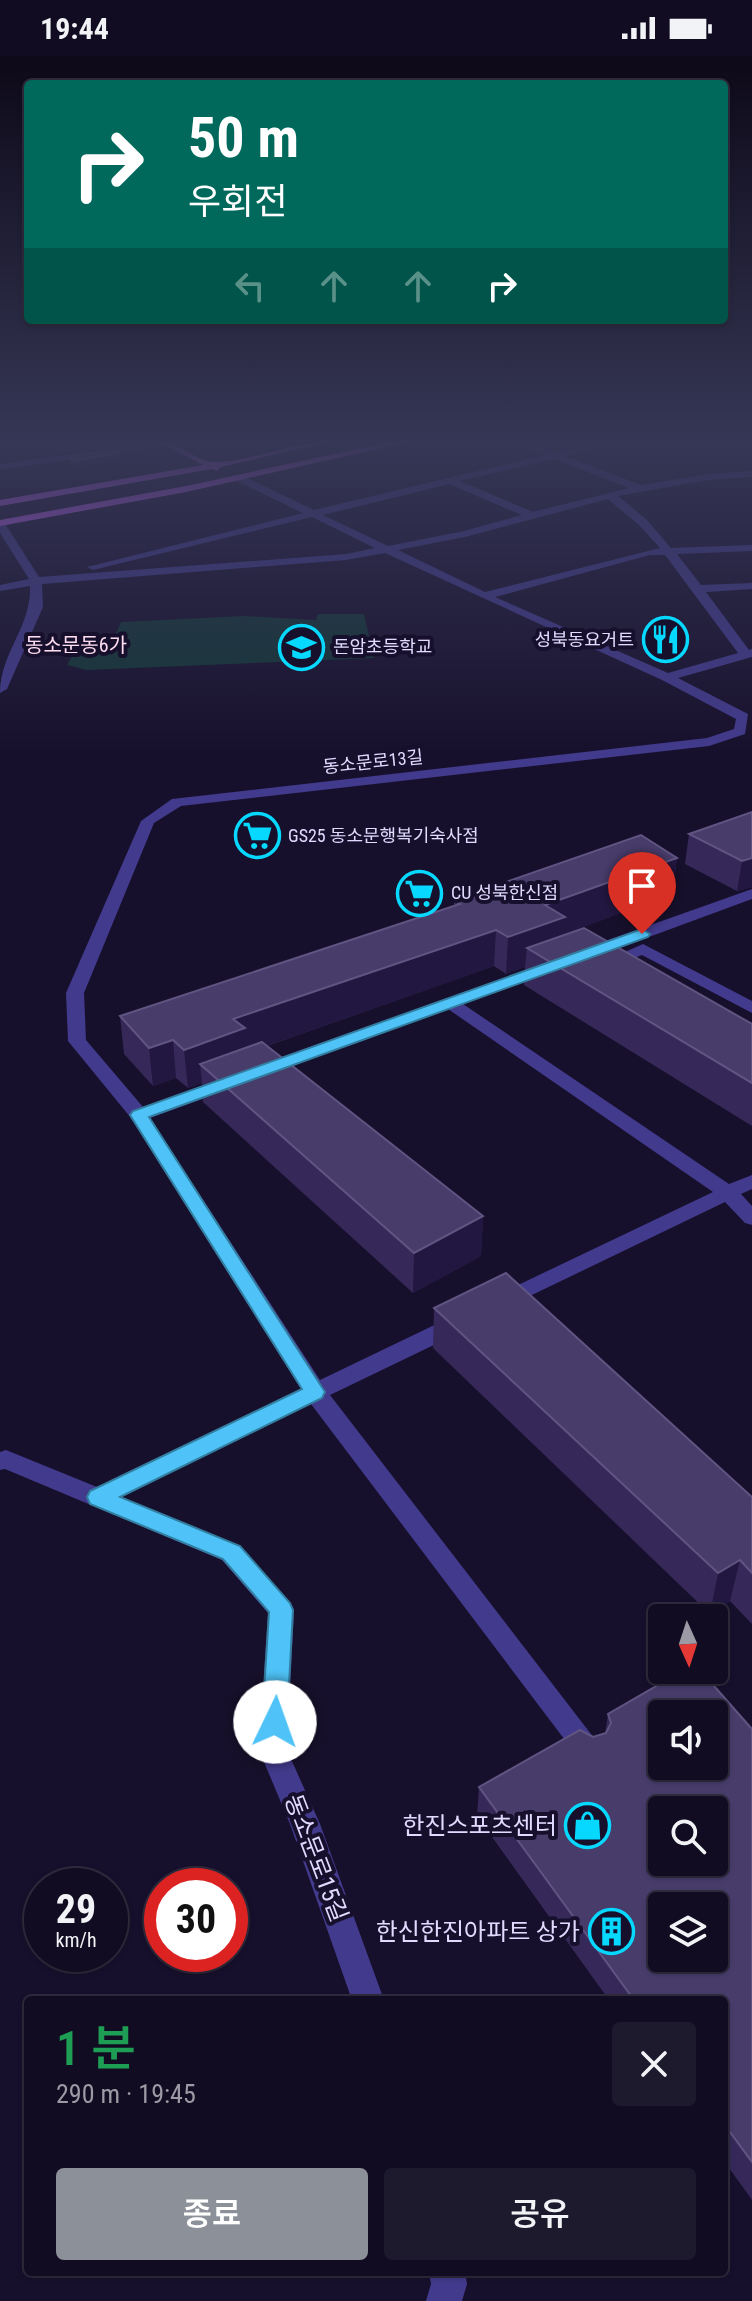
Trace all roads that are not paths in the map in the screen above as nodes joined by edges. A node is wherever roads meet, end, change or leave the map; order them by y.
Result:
1 (14, 547) edge
2 (175, 547) edge
3 (385, 547) edge
4 (401, 547) edge
5 (662, 547) edge
6 (752, 548) edge
7 (390, 549) junction
8 (667, 552) junction
9 (36, 581) junction
10 (752, 586) edge
11 (0, 588) edge
12 (698, 589) junction
13 (484, 596) junction
14 (749, 654) edge
15 (667, 677) junction
16 (0, 689) edge
17 (752, 894) edge
18 (614, 975) edge
19 (450, 1003) junction
20 (752, 1008) edge
21 (139, 1115) junction
22 (752, 1181) edge
23 (728, 1193) junction
24 (752, 1218) edge
25 (315, 1392) junction
26 (0, 1461) edge
27 (98, 1497) junction
28 (590, 1751) edge
29 (367, 1996) edge
30 (448, 2276) edge
31 (444, 2301) edge

1 - 9 street
2 - 9 street
3 - 7 street, 동소문로13길
4 - 7 street
5 - 8 street
6 - 8 street
7 - 9 street
7 - 13 street, 동소문로13길
8 - 12 street
8 - 13 street
9 - 11 street
9 - 16 street
10 - 12 street
12 - 14 street
13 - 15 street, 동소문로13길
14 - 15 street
15 - 21 street, 동소문로13길
17 - 19 street
18 - 20 street
19 - 21 street
19 - 23 street
21 - 25 street
22 - 23 street
23 - 24 street
23 - 25 street
25 - 27 street
25 - 28 street
26 - 27 street, 동소문로15길
27 - 29 street, 동소문로15길
30 - 31 street

